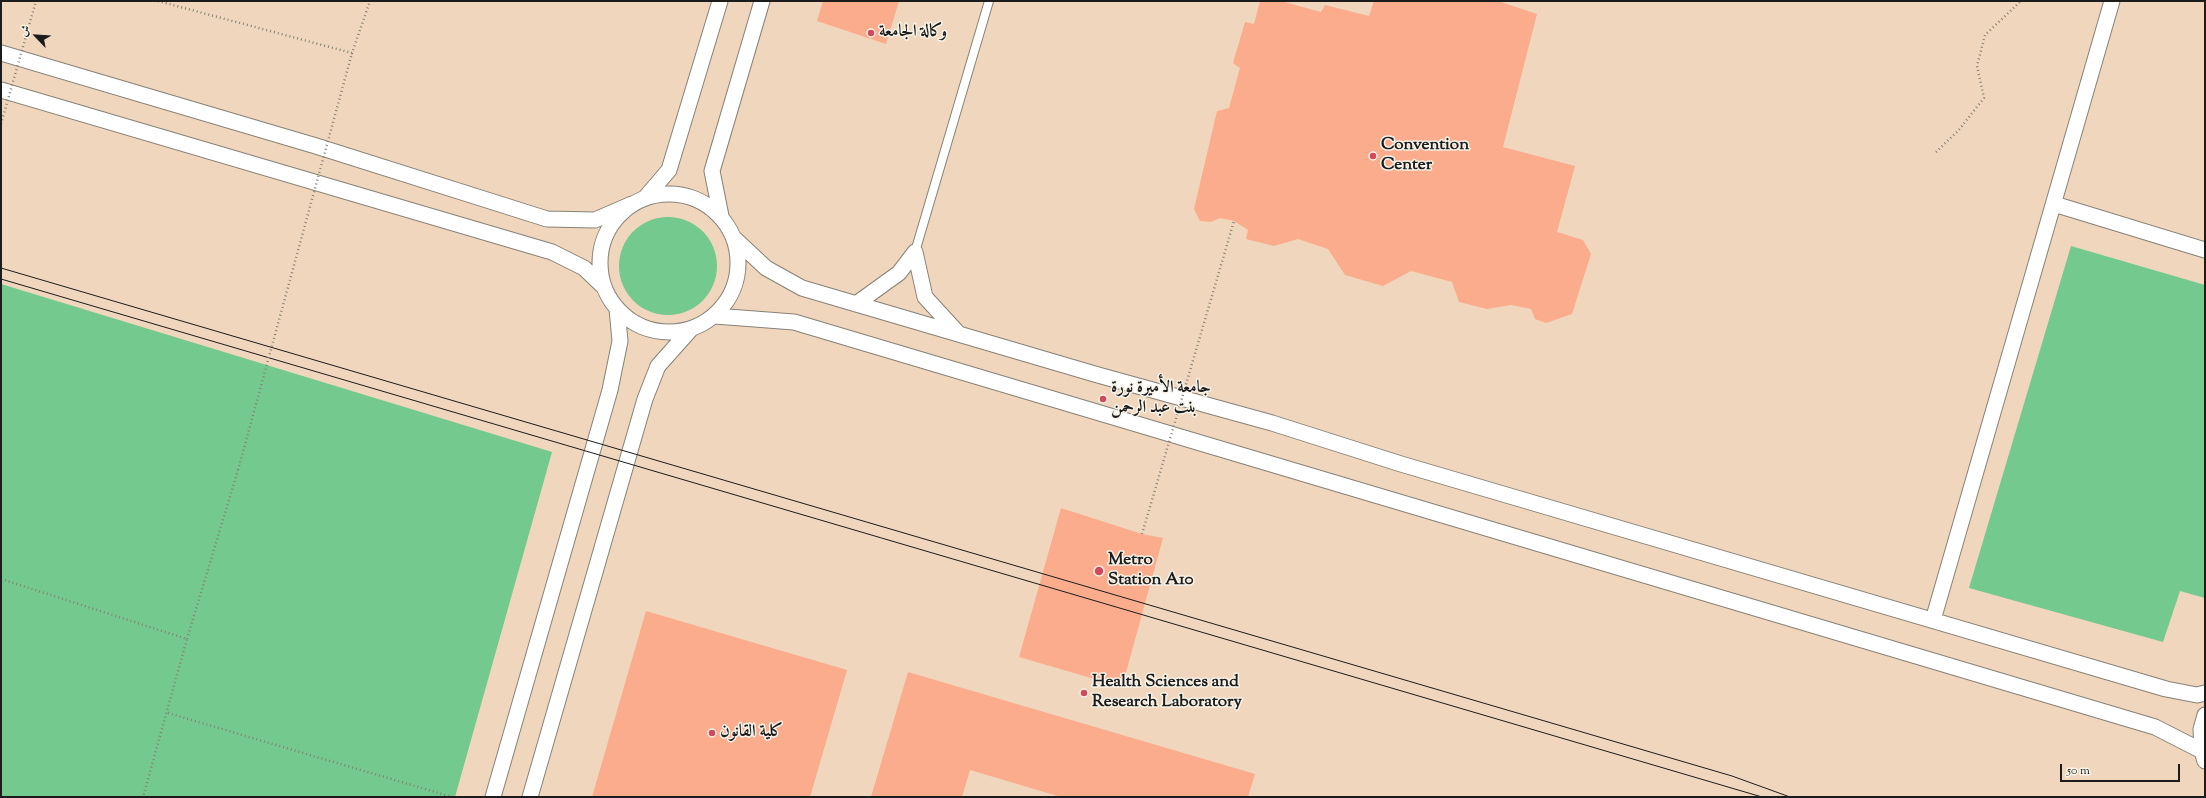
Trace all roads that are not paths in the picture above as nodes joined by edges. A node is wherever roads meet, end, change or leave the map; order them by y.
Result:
1 (720, 1) edge
2 (762, 1) edge
3 (989, 1) edge
4 (2112, 1) edge
5 (1, 53) edge
6 (1, 90) edge
7 (639, 201) junction
8 (2054, 204) junction
9 (720, 216) junction
10 (735, 239) junction
11 (2205, 250) edge
12 (915, 252) junction
13 (604, 287) junction
14 (856, 304) junction
15 (617, 309) junction
16 (714, 316) junction
17 (691, 329) junction
18 (959, 334) junction
19 (1933, 620) junction
20 (2205, 693) edge
21 (2205, 715) edge
22 (2203, 756) edge
23 (493, 797) edge
24 (530, 797) edge

1 - 7 street
2 - 9 street
3 - 12 lane
4 - 8 street
5 - 7 street
6 - 13 street
7 - 9 street
7 - 13 street
8 - 11 street
8 - 19 street
9 - 10 street
10 - 14 street
10 - 16 street
12 - 14 street
12 - 18 street
13 - 15 street
14 - 18 street
15 - 17 street
15 - 23 street
16 - 17 street
16 - 22 street
17 - 24 street
18 - 19 street
19 - 20 street
21 - 22 street

